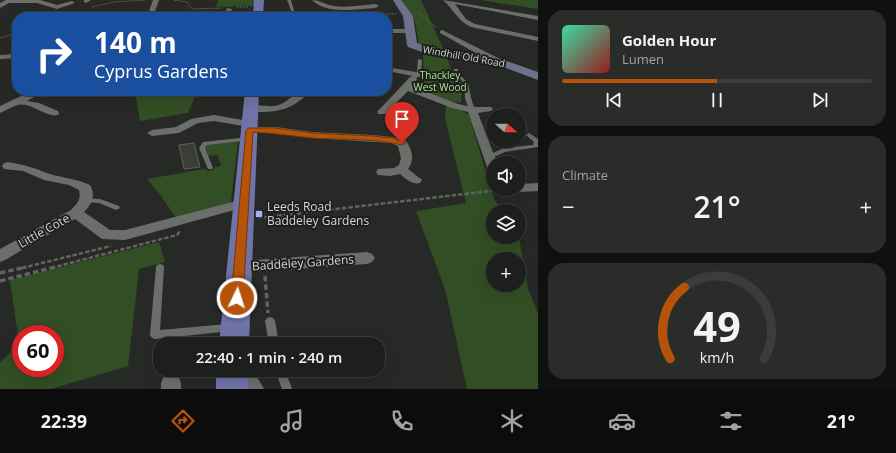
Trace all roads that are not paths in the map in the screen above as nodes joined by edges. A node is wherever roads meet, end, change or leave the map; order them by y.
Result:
1 (38, 0) edge
2 (156, 0) edge
3 (289, 0) edge
4 (315, 0) edge
5 (397, 0) edge
6 (9, 1) edge
7 (448, 1) edge
8 (72, 3) dead end
9 (0, 6) edge
10 (376, 6) dead end
11 (476, 7) junction
12 (231, 8) road end
13 (456, 9) junction
14 (152, 12) edge
15 (229, 12) edge
16 (294, 12) edge
17 (538, 18) edge
18 (392, 31) edge
19 (410, 31) junction
20 (442, 32) road end
21 (538, 39) edge
22 (12, 51) edge
23 (4, 57) edge
24 (420, 60) dead end
25 (495, 60) junction
26 (392, 70) edge
27 (456, 70) dead end
28 (538, 76) edge
29 (412, 80) junction
30 (29, 96) edge
31 (298, 96) edge
32 (18, 102) junction
33 (486, 109) edge
34 (0, 110) edge
35 (472, 110) junction
36 (382, 112) dead end
37 (54, 113) dead end
38 (250, 118) edge
39 (152, 133) dead end
40 (529, 135) dead end
41 (488, 155) joint
42 (8, 166) dead end
43 (210, 168) dead end
44 (400, 170) junction
45 (382, 172) dead end
46 (416, 180) dead end
47 (538, 187) edge
48 (526, 188) edge
49 (85, 200) junction
50 (116, 208) dead end
51 (244, 212) junction
52 (76, 214) junction
53 (0, 256) edge
54 (367, 258) dead end
55 (160, 267) dead end
56 (240, 267) junction
57 (270, 322) road end
58 (235, 336) edge
59 (273, 337) edge
60 (232, 377) edge
61 (246, 377) edge
62 (283, 377) edge
63 (232, 389) edge
64 (254, 389) edge
65 (287, 389) edge

1 - 6 street
1 - 8 street
2 - 14 street
3 - 16 lane
4 - 10 street
5 - 19 street, Windhill Old Road
6 - 9 street
7 - 11 street
7 - 13 street
11 - 13 street
11 - 17 street
12 - 15 street
13 - 21 street
18 - 19 street
19 - 25 street, Windhill Old Road
20 - 25 street
22 - 23 street
24 - 29 lane
25 - 28 street, Windhill Old Road
26 - 29 street
27 - 35 lane
29 - 35 street
29 - 36 street
30 - 32 street
31 - 38 street
32 - 34 street
32 - 37 street
33 - 35 street
35 - 41 street
38 - 39 street
38 - 43 lane
38 - 44 street
38 - 51 main road
40 - 41 lane
42 - 49 street
44 - 45 street
44 - 46 street
47 - 48 street
49 - 50 lane
49 - 52 street, Little Cote
51 - 52 street
51 - 56 main road
52 - 53 street, Little Cote
54 - 56 street, Baddeley Gardens
55 - 58 lane
56 - 58 main road
57 - 59 lane
60 - 63 main road
61 - 64 street
62 - 65 lane

